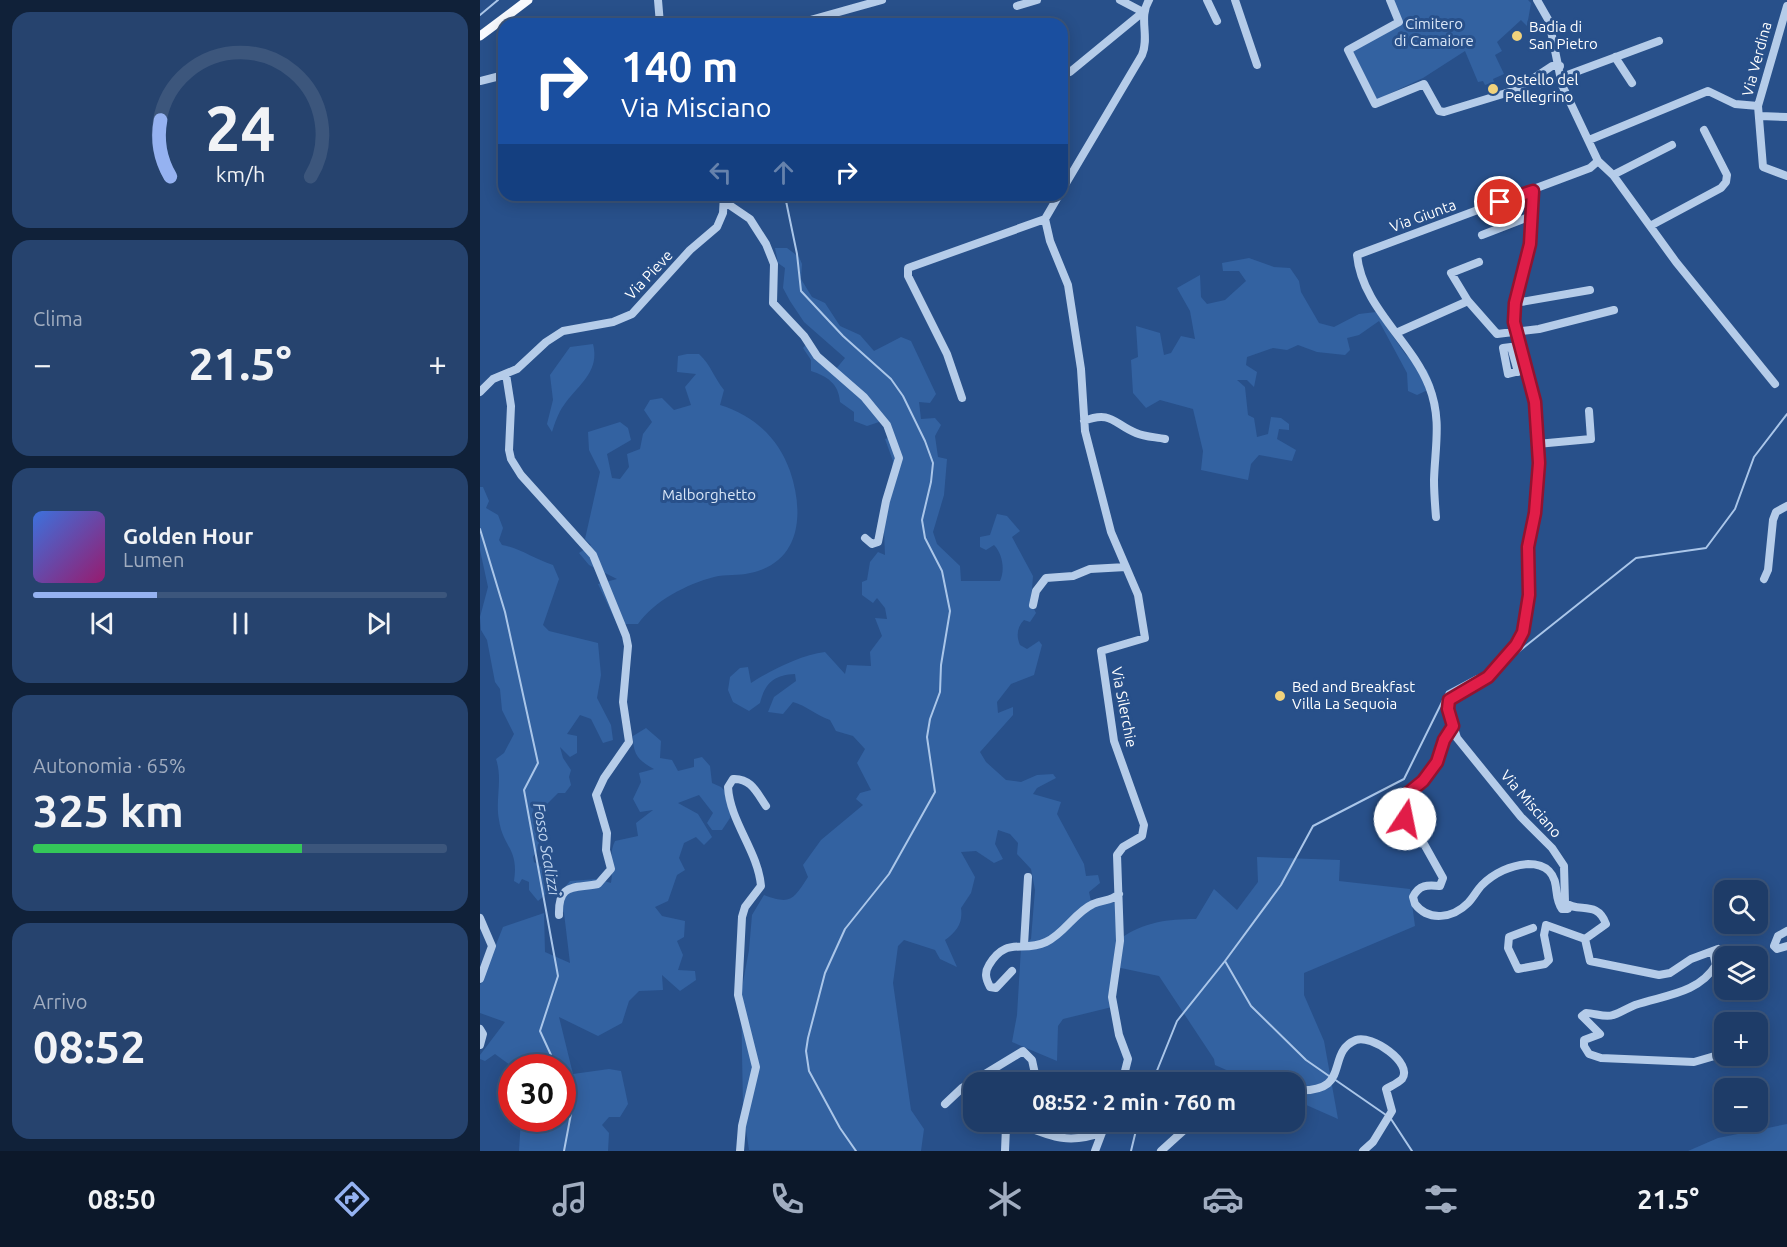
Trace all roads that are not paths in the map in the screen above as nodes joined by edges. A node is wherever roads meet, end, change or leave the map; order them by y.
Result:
1 (528, 0) edge
2 (658, 0) edge
3 (882, 0) edge
4 (1037, 0) edge
5 (1120, 0) edge
6 (1149, 0) edge
7 (1207, 0) edge
8 (1235, 0) edge
9 (1390, 0) edge
10 (1537, 0) edge
11 (1017, 6) dead end
12 (1787, 6) edge
13 (1143, 12) junction
14 (504, 18) edge
15 (660, 18) edge
16 (817, 18) edge
17 (1217, 21) dead end
18 (498, 22) edge
19 (480, 36) edge
20 (1659, 41) dead end
21 (1615, 57) junction
22 (1257, 65) dead end
23 (1560, 66) junction
24 (1070, 72) dead end
25 (498, 76) edge
26 (1562, 77) junction
27 (480, 81) edge
28 (1632, 83) dead end
29 (1758, 106) junction
30 (1760, 116) junction
31 (1787, 117) edge
32 (1704, 130) dead end
33 (1589, 140) junction
34 (1672, 145) dead end
35 (1598, 161) junction
36 (1613, 175) junction
37 (1787, 176) edge
38 (1068, 180) edge
39 (1533, 191) junction
40 (725, 201) edge
41 (728, 201) edge
42 (1056, 201) edge
43 (1531, 216) junction
44 (1045, 219) junction
45 (1650, 226) junction
46 (1482, 235) dead end
47 (1479, 261) dead end
48 (1590, 290) dead end
49 (1468, 301) junction
50 (1515, 303) junction
51 (1614, 310) dead end
52 (1396, 333) junction
53 (1516, 333) junction
54 (1527, 369) junction
55 (1518, 372) dead end
56 (506, 374) junction
57 (1775, 384) dead end
58 (480, 392) edge
59 (962, 398) dead end
60 (1589, 411) dead end
61 (1084, 421) junction
62 (1165, 439) dead end
63 (1537, 444) junction
64 (1787, 506) edge
65 (1436, 517) dead end
66 (866, 538) dead end
67 (1126, 567) junction
68 (1764, 579) dead end
69 (1033, 605) dead end
70 (1453, 726) junction
71 (766, 806) dead end
72 (1028, 877) dead end
73 (1119, 894) junction
74 (1569, 906) junction
75 (560, 915) dead end
76 (480, 918) edge
77 (1533, 928) dead end
78 (1786, 932) edge
79 (1585, 939) junction
80 (1023, 945) junction
81 (1787, 946) edge
82 (1012, 971) dead end
83 (480, 979) edge
84 (480, 1029) edge
85 (480, 1045) edge
86 (1714, 1056) edge
87 (988, 1072) edge
88 (1035, 1072) edge
89 (1125, 1072) edge
90 (963, 1087) edge
91 (1305, 1090) edge
92 (945, 1104) dead end
93 (1006, 1132) edge
94 (1045, 1132) edge
95 (1102, 1132) edge
96 (1182, 1132) edge
97 (1101, 1135) junction
98 (740, 1151) edge
99 (1005, 1151) edge
100 (1095, 1151) edge
101 (1103, 1151) edge
102 (1161, 1151) edge
103 (1363, 1151) edge

1 - 14 main road
2 - 15 street
3 - 16 street
4 - 11 street
5 - 13 street
6 - 13 street
7 - 17 street
8 - 22 street
9 - 23 street
10 - 23 street
12 - 29 street, Via Verdina
13 - 24 street
13 - 38 street
18 - 19 main road
20 - 21 street
21 - 26 street
21 - 28 street
23 - 26 street
25 - 27 street
26 - 33 street
29 - 30 street, Via Verdina
29 - 33 street
30 - 31 street
30 - 37 street, Via Verdina
32 - 45 street
33 - 35 street
34 - 36 street
35 - 36 street
35 - 39 street
36 - 45 street
39 - 43 street, Via Misciano
39 - 52 street, Via Giunta
40 - 56 street, Via Pieve
41 - 66 street
42 - 44 street
43 - 46 street
43 - 50 street, Via Misciano
44 - 59 street
44 - 61 street, Via Silerchie
45 - 57 street
47 - 49 street
48 - 50 street
49 - 52 street
49 - 53 street
50 - 53 street, Via Misciano
51 - 53 street
52 - 65 street
53 - 54 street, Via Misciano
54 - 55 street
54 - 63 street, Via Misciano
56 - 58 street, Via Pieve
56 - 75 street
60 - 63 street
61 - 62 street
61 - 67 street, Via Silerchie
63 - 70 street, Via Misciano
64 - 68 street
67 - 69 street
67 - 73 street, Via Silerchie
70 - 74 street, Via Misciano
70 - 74 street, Via Misciano
71 - 98 street
72 - 80 street
73 - 80 street
73 - 89 street, Via Silerchie
74 - 79 street
76 - 83 street
77 - 79 street
78 - 81 street
79 - 86 street
80 - 82 street
84 - 85 street
87 - 88 street
90 - 92 street
91 - 103 street
93 - 99 street
94 - 97 street
95 - 97 street
96 - 102 street
97 - 100 street
97 - 101 street

